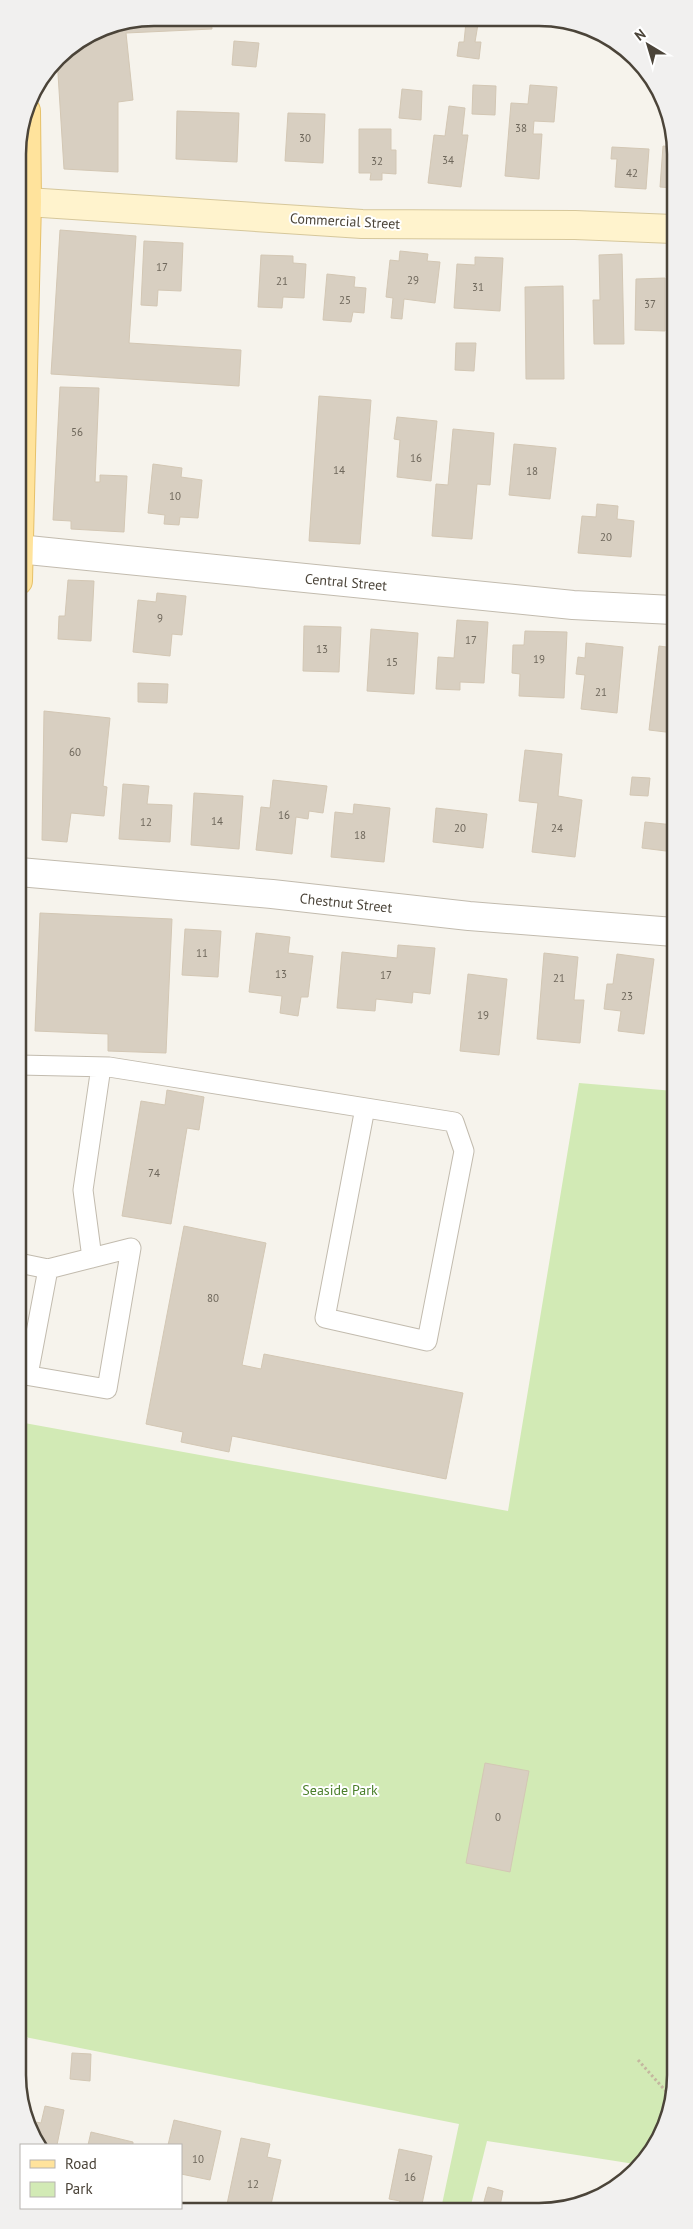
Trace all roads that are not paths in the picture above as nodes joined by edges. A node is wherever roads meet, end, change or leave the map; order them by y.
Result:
1 (27, 202) edge
2 (667, 229) edge
3 (27, 550) edge
4 (667, 610) edge
5 (27, 873) edge
6 (667, 931) edge
7 (27, 1065) edge
8 (101, 1067) junction
9 (365, 1108) junction
10 (92, 1258) junction
11 (26, 1265) edge
12 (48, 1269) junction
13 (26, 1365) edge
14 (26, 1375) edge

1 - 2 street, Commercial Street
3 - 4 street, Central Street
5 - 6 street, Chestnut Street
7 - 8 lane
8 - 9 lane
8 - 10 lane
9 - 9 lane
10 - 12 lane
10 - 14 lane
11 - 12 lane
12 - 13 lane

